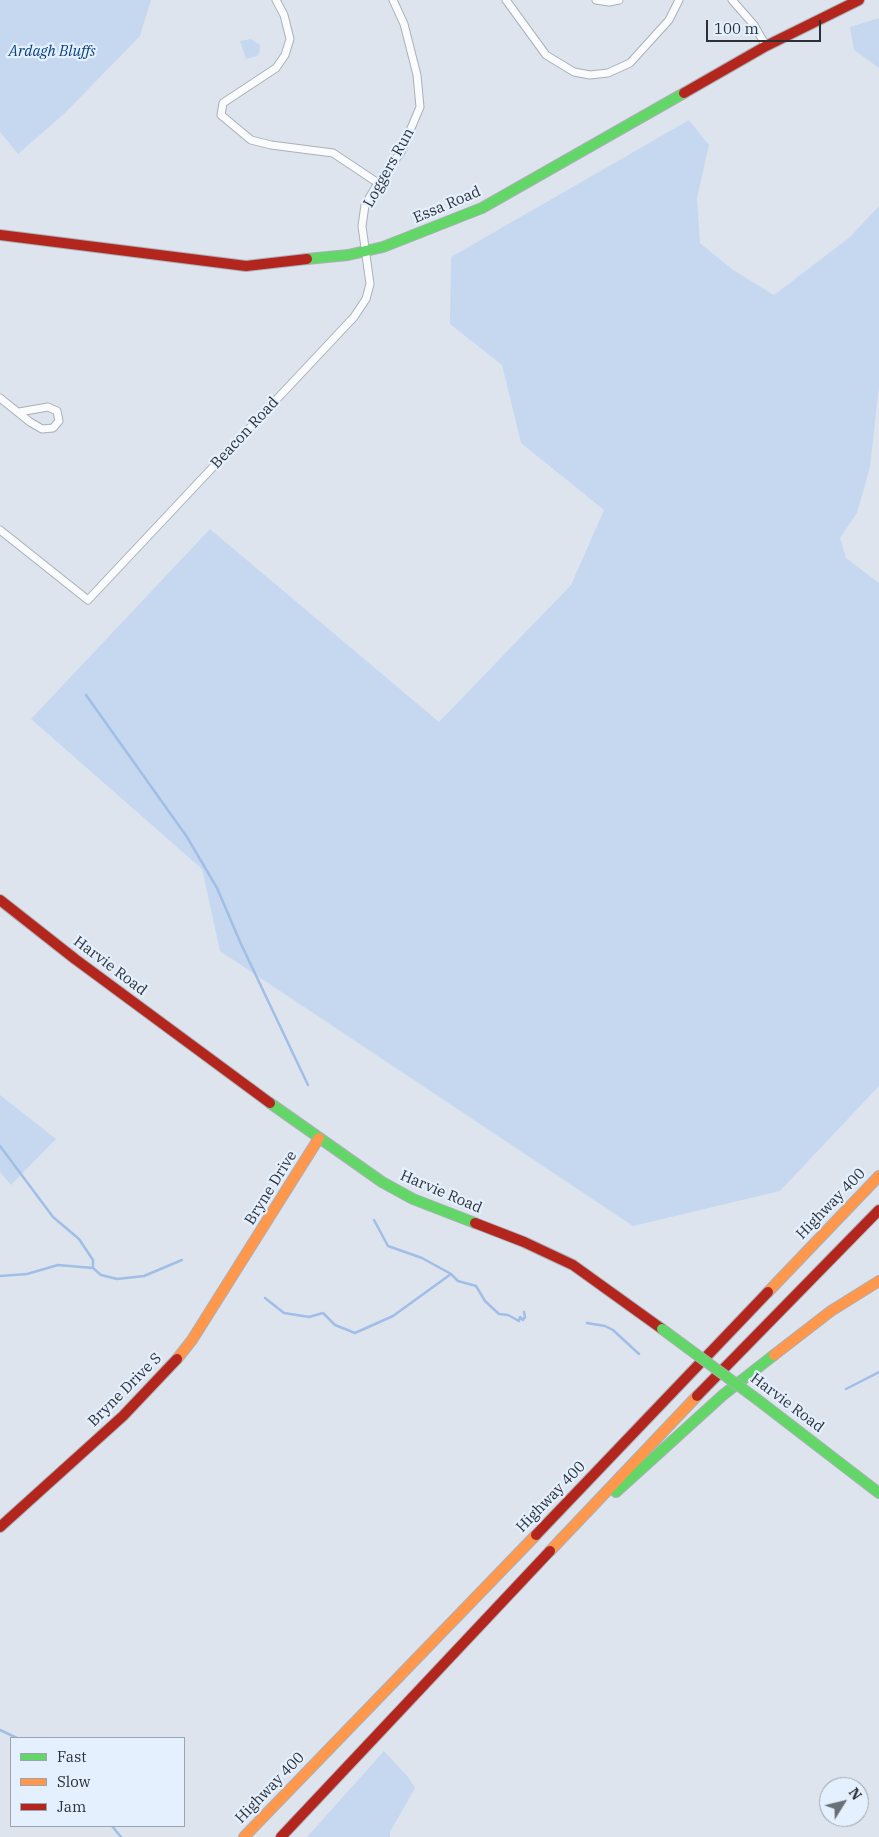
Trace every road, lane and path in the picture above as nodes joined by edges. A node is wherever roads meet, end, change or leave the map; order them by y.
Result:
1 (276, 0) edge
2 (393, 0) edge
3 (506, 0) edge
4 (596, 0) edge
5 (619, 0) edge
6 (679, 0) edge
7 (859, 0) edge
8 (737, 1) edge
9 (766, 46) junction
10 (378, 183) junction
11 (0, 235) edge
12 (366, 251) junction
13 (0, 398) edge
14 (19, 412) junction
15 (0, 530) edge
16 (0, 900) edge
17 (319, 1138) junction
18 (879, 1176) edge
19 (879, 1210) edge
20 (248, 1253) joint
21 (879, 1281) edge
22 (879, 1493) edge
23 (577, 1522) junction
24 (0, 1527) edge
25 (244, 1837) edge
26 (281, 1837) edge

1 - 10 street
2 - 10 street, Loggers Run
3 - 6 street
4 - 5 street
7 - 9 main road, Essa Road
8 - 9 street
9 - 12 main road, Essa Road
10 - 12 street, Loggers Run
11 - 12 main road, Essa Road
12 - 15 street, Beacon Road
13 - 14 street
14 - 14 street
16 - 17 main road, Harvie Road
17 - 20 main road, Bryne Drive
17 - 22 main road, Harvie Road, bridge
18 - 25 main road, Highway 400
19 - 23 main road
20 - 24 main road, Bryne Drive S
21 - 23 main road
23 - 26 main road

